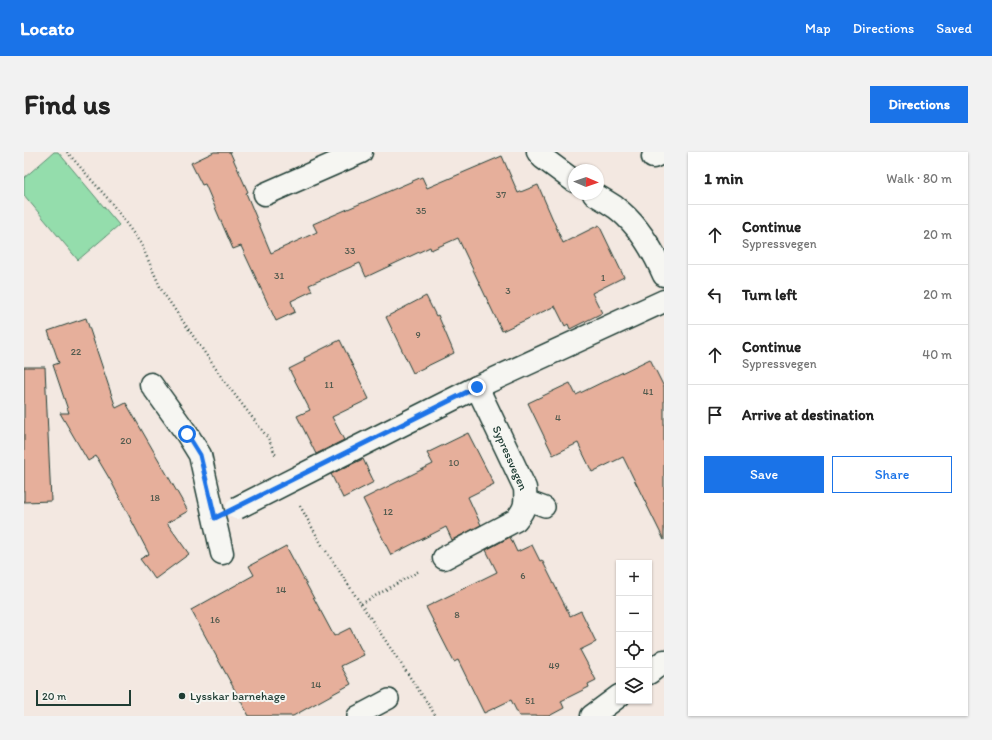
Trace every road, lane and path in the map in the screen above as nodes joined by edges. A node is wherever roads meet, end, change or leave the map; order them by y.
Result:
1 (67, 152) edge
2 (361, 152) edge
3 (538, 152) edge
4 (568, 177) edge
5 (265, 194) dead end
6 (603, 200) edge
7 (664, 275) edge
8 (664, 300) edge
9 (151, 384) dead end
10 (477, 387) junction
11 (277, 458) dead end
12 (299, 505) dead end
13 (215, 518) junction
14 (222, 553) dead end
15 (444, 558) joint
16 (361, 604) junction
17 (664, 661) edge
18 (652, 671) edge
19 (616, 698) edge
20 (389, 699) dead end
21 (357, 716) edge
22 (436, 716) edge
23 (592, 716) edge

1 - 11 path
2 - 5 street
3 - 4 street
6 - 7 street
8 - 10 street
9 - 13 street
10 - 13 street, bridge
10 - 15 street, Sypressvegen
12 - 16 path
13 - 14 street
15 - 16 path
16 - 22 path
17 - 18 street
19 - 23 street
20 - 21 lane

